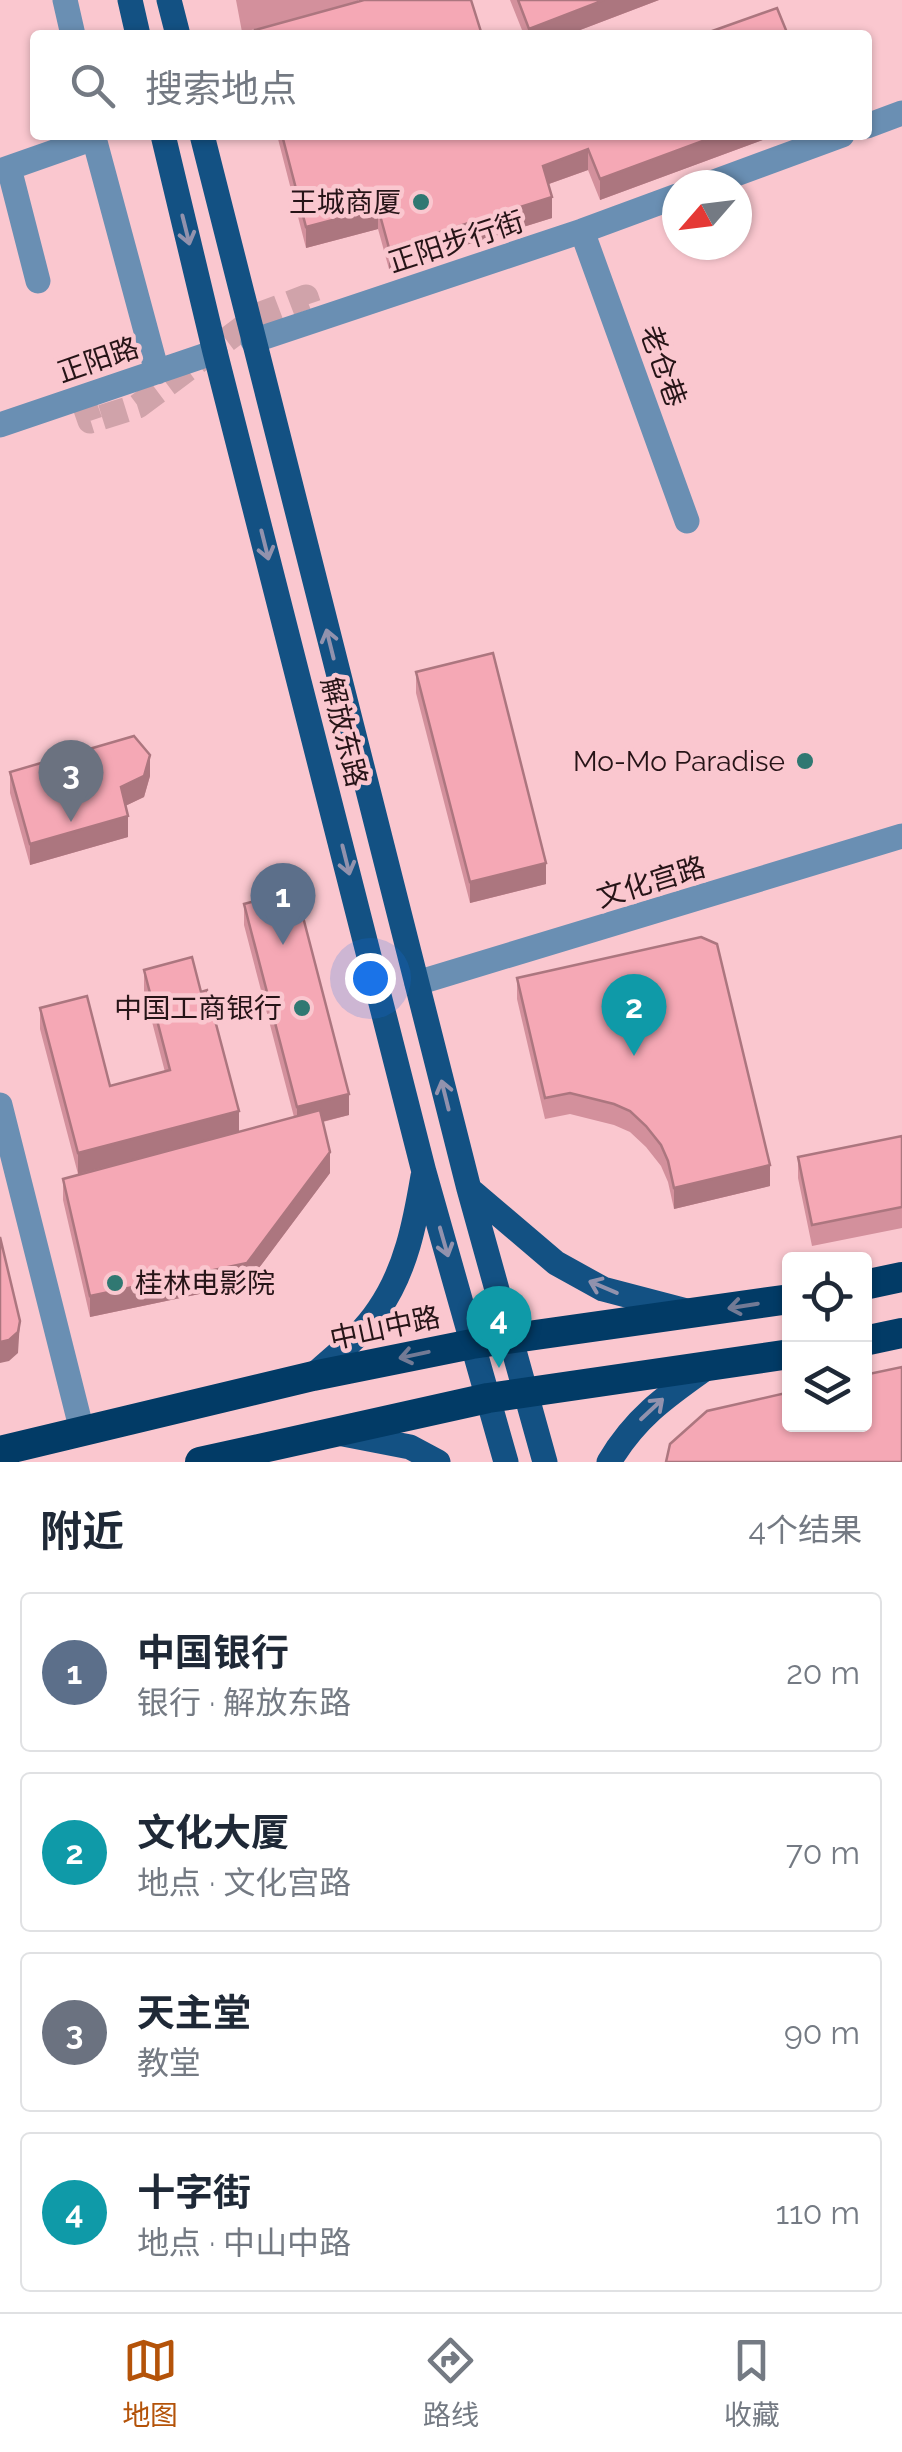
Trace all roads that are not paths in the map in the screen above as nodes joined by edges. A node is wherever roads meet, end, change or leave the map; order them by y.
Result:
1 (66, 0) edge
2 (130, 0) edge
3 (169, 0) edge
4 (72, 30) edge
5 (137, 30) edge
6 (177, 30) edge
7 (902, 113) edge
8 (872, 124) edge
9 (86, 140) edge
10 (95, 140) edge
11 (164, 140) edge
12 (203, 140) edge
13 (828, 140) edge
14 (5, 170) edge
15 (747, 170) edge
16 (662, 202) edge
17 (582, 231) junction
18 (38, 281) dead end
19 (253, 341) junction
20 (216, 352) junction
21 (157, 372) junction
22 (0, 425) edge
23 (687, 521) dead end
24 (902, 836) edge
25 (417, 983) junction
26 (0, 1105) edge
27 (424, 1172) junction
28 (469, 1190) junction
29 (902, 1278) edge
30 (872, 1284) edge
31 (782, 1300) edge
32 (696, 1314) junction
33 (902, 1333) edge
34 (510, 1338) junction
35 (872, 1339) edge
36 (472, 1344) junction
37 (782, 1355) edge
38 (706, 1368) junction
39 (314, 1376) junction
40 (526, 1393) junction
41 (488, 1398) junction
42 (82, 1431) junction
43 (328, 1432) junction
44 (0, 1450) edge
45 (200, 1462) edge
46 (438, 1462) edge
47 (506, 1462) edge
48 (545, 1462) edge
49 (610, 1462) edge

1 - 4 street
2 - 5 main road
3 - 6 main road
7 - 8 street
9 - 14 street
10 - 21 street
11 -> 20 main road, 解放东路
12 - 19 main road, 解放东路
13 - 15 street
14 - 18 street
16 - 17 street, 正阳步行街
17 - 19 street, 正阳步行街
17 - 23 street, 老仓巷
25 -> 19 main road, 解放东路
20 - 21 street, 正阳路
20 -> 27 main road, 解放东路
21 - 22 street, 正阳路
24 - 25 street, 文化宫路
28 -> 25 main road, 解放东路
26 - 42 street
27 -> 36 main road, 解放东路
27 - 39 main road
32 -> 28 main road
28 - 34 main road, 解放东路
29 - 30 highway
31 -> 32 highway, 中山中路
32 - 34 highway, 中山中路
33 - 35 highway
34 - 36 highway, 中山中路
34 - 40 main road, 解放东路
36 -> 39 highway, 中山中路
36 - 41 main road, 解放东路
37 - 38 highway
38 - 40 highway
49 -> 38 main road
39 - 42 highway, 中山中路
40 - 41 highway
40 - 48 main road, 解放东路
41 - 43 highway
41 - 47 main road, 解放东路
42 - 44 highway, 中山中路
43 - 45 highway
43 - 46 main road

